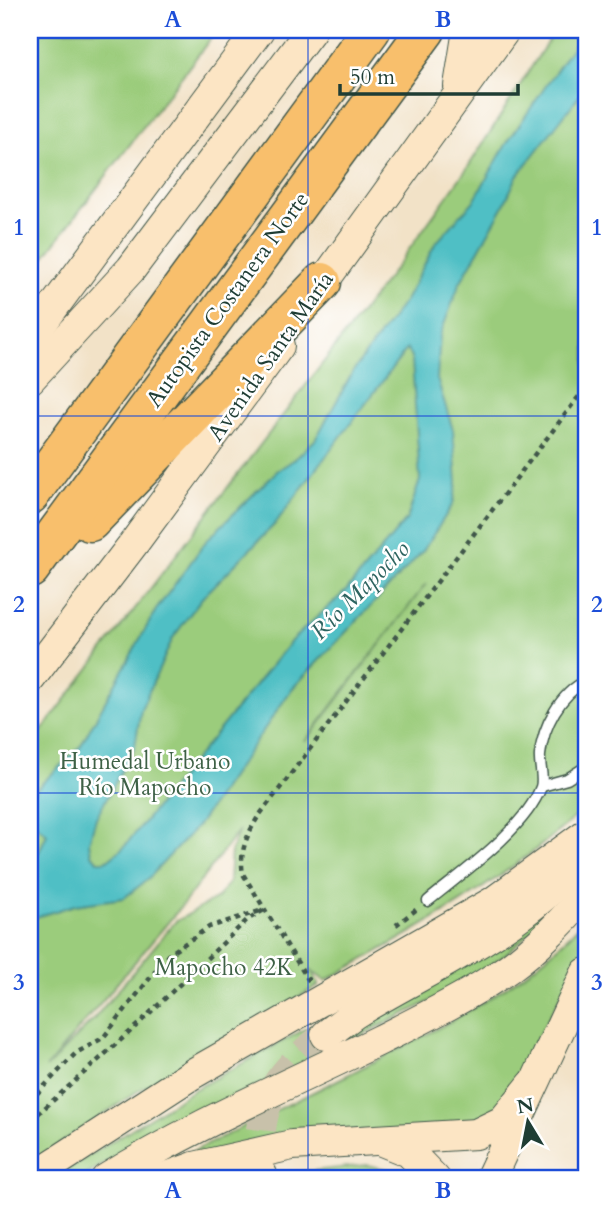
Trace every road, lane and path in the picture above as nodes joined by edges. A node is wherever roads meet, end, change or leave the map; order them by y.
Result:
1 (259, 30) edge
2 (311, 30) edge
3 (371, 30) edge
4 (426, 30) edge
5 (468, 30) edge
6 (505, 30) edge
7 (452, 103) junction
8 (322, 282) junction
9 (30, 339) edge
10 (30, 379) edge
11 (586, 387) edge
12 (30, 495) edge
13 (30, 569) edge
14 (30, 579) edge
15 (30, 679) edge
16 (586, 681) edge
17 (586, 767) edge
18 (542, 786) junction
19 (586, 834) edge
20 (586, 849) edge
21 (586, 895) edge
22 (428, 901) dead end
23 (264, 910) junction
24 (586, 973) edge
25 (313, 986) dead end
26 (326, 1035) tunnel mouth
27 (532, 1085) junction
28 (30, 1101) edge
29 (30, 1121) edge
30 (382, 1140) junction
31 (30, 1179) edge
32 (106, 1179) edge
33 (161, 1179) edge
34 (435, 1179) edge
35 (490, 1179) edge

1 - 9 main road
2 - 10 main road
3 - 12 highway, Autopista Costanera Norte
4 - 13 highway, Autopista Costanera Norte
5 - 7 main road
6 - 7 main road, Avenida Santa María
7 - 8 main road, Avenida Santa María
8 - 14 highway
8 - 15 main road, Avenida Santa María
11 - 23 path
16 - 18 lane
17 - 18 lane
18 - 22 lane
19 - 31 main road
20 - 26 main road
21 - 32 main road
23 - 25 path
23 - 28 path
23 - 29 path
24 - 27 main road
27 - 30 main road
27 - 35 main road
30 - 33 main road
30 - 34 main road

